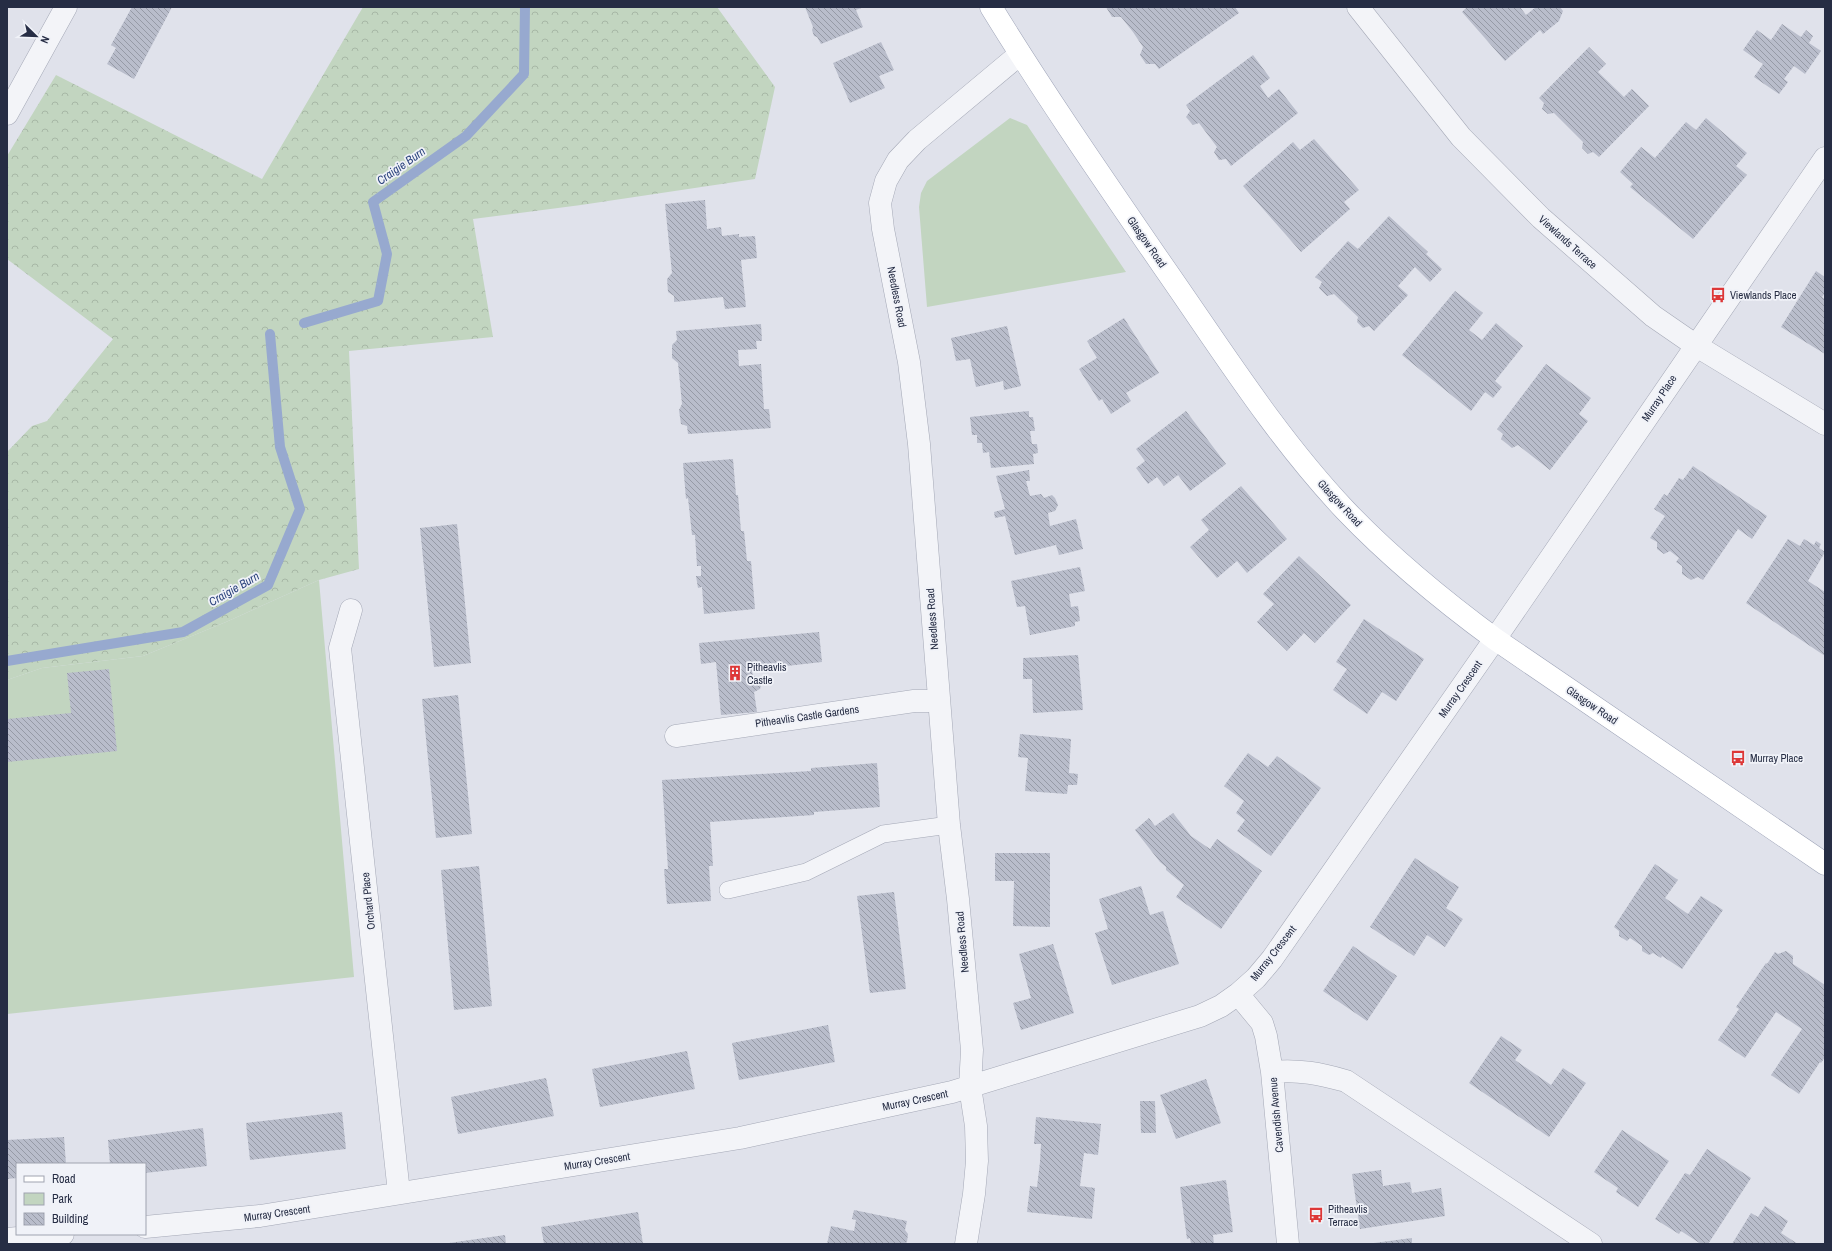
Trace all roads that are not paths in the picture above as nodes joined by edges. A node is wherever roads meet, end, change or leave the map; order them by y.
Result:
1 (66, 7) edge
2 (991, 7) edge
3 (1358, 7) edge
4 (1020, 54) junction
5 (7, 113) edge
6 (1825, 158) edge
7 (1696, 345) junction
8 (1825, 424) edge
9 (351, 610) dead end
10 (1495, 639) junction
11 (938, 701) junction
12 (676, 736) dead end
13 (949, 825) junction
14 (1825, 864) edge
15 (728, 890) dead end
16 (1238, 994) junction
17 (1272, 1072) junction
18 (970, 1087) junction
19 (400, 1193) junction
20 (146, 1227) edge
21 (58, 1235) edge
22 (7, 1239) edge
23 (32, 1240) edge
24 (966, 1244) edge
25 (1288, 1244) edge
26 (1591, 1244) edge

1 - 5 street
2 - 4 main road, Glasgow Road
3 - 7 street, Viewlands Terrace
4 - 10 main road, Glasgow Road
4 - 11 street, Needless Road
6 - 7 street, Murray Place
7 - 8 street, Viewlands Terrace
7 - 10 street, Murray Place
9 - 19 street, Orchard Place
10 - 14 main road, Glasgow Road
10 - 16 street, Murray Crescent
11 - 12 street, Pitheavlis Castle Gardens
11 - 13 street, Needless Road
13 - 15 lane
13 - 18 street, Needless Road
16 - 17 street, Cavendish Avenue
16 - 18 street, Murray Crescent
17 - 25 street, Cavendish Avenue
17 - 26 street
18 - 19 street, Murray Crescent
18 - 24 street, Needless Road
19 - 20 street, Murray Crescent
21 - 23 street
22 - 23 street

